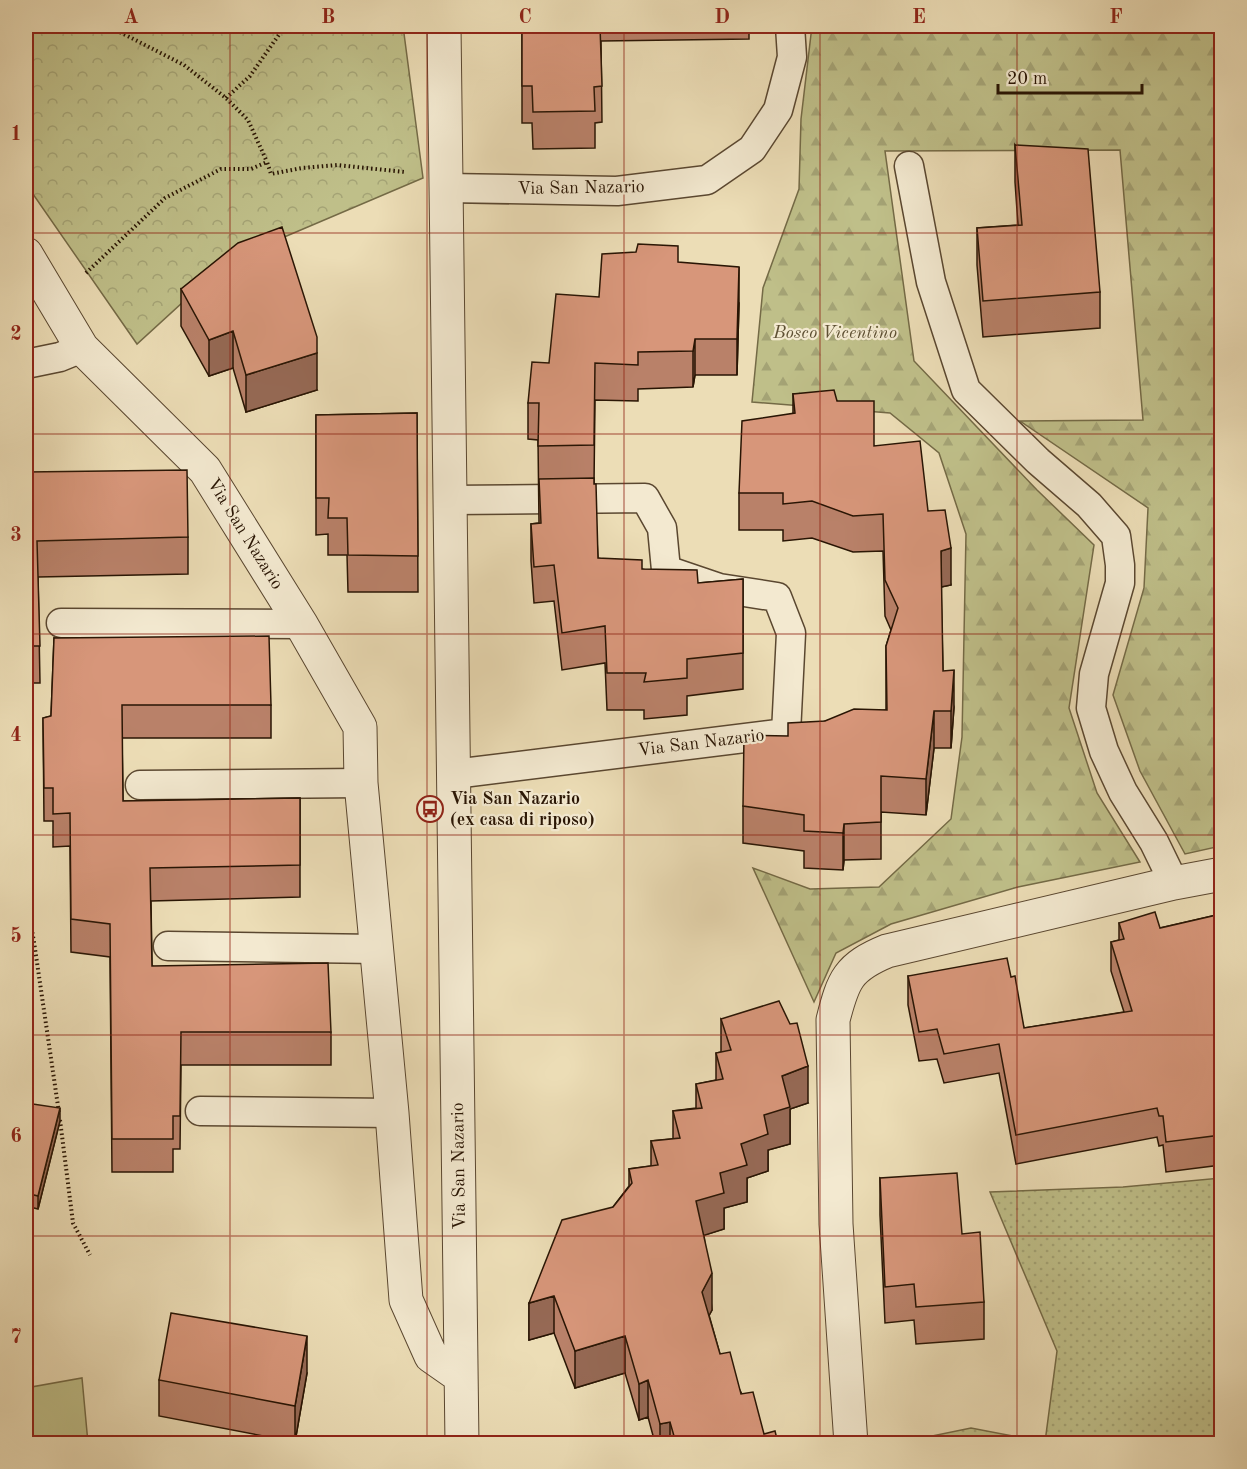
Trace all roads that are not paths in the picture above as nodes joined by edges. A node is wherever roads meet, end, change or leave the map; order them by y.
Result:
1 (444, 26) edge
2 (790, 26) edge
3 (909, 166) dead end
4 (446, 188) junction
5 (26, 254) edge
6 (82, 348) junction
7 (26, 364) edge
8 (450, 501) junction
9 (61, 623) dead end
10 (301, 624) junction
11 (454, 774) junction
12 (361, 783) junction
13 (140, 785) dead end
14 (1221, 874) edge
15 (1174, 883) junction
16 (168, 946) dead end
17 (377, 949) junction
18 (200, 1111) dead end
19 (392, 1113) junction
20 (461, 1377) junction
21 (462, 1443) edge
22 (851, 1443) edge

1 - 4 street, Via San Nazario
2 - 4 lane, Via San Nazario
3 - 15 lane
4 - 8 street, Via San Nazario
5 - 6 street, Via San Nazario
6 - 7 lane
6 - 10 street, Via San Nazario
8 - 11 street, Via San Nazario
8 - 11 lane, Via San Nazario
9 - 10 lane
10 - 12 street, Via San Nazario
11 - 20 street, Via San Nazario
12 - 13 lane
12 - 17 street, Via San Nazario
14 - 15 street
15 - 22 street
16 - 17 lane
17 - 19 street, Via San Nazario
18 - 19 lane
19 - 20 street, Via San Nazario
20 - 21 street, Via San Nazario

